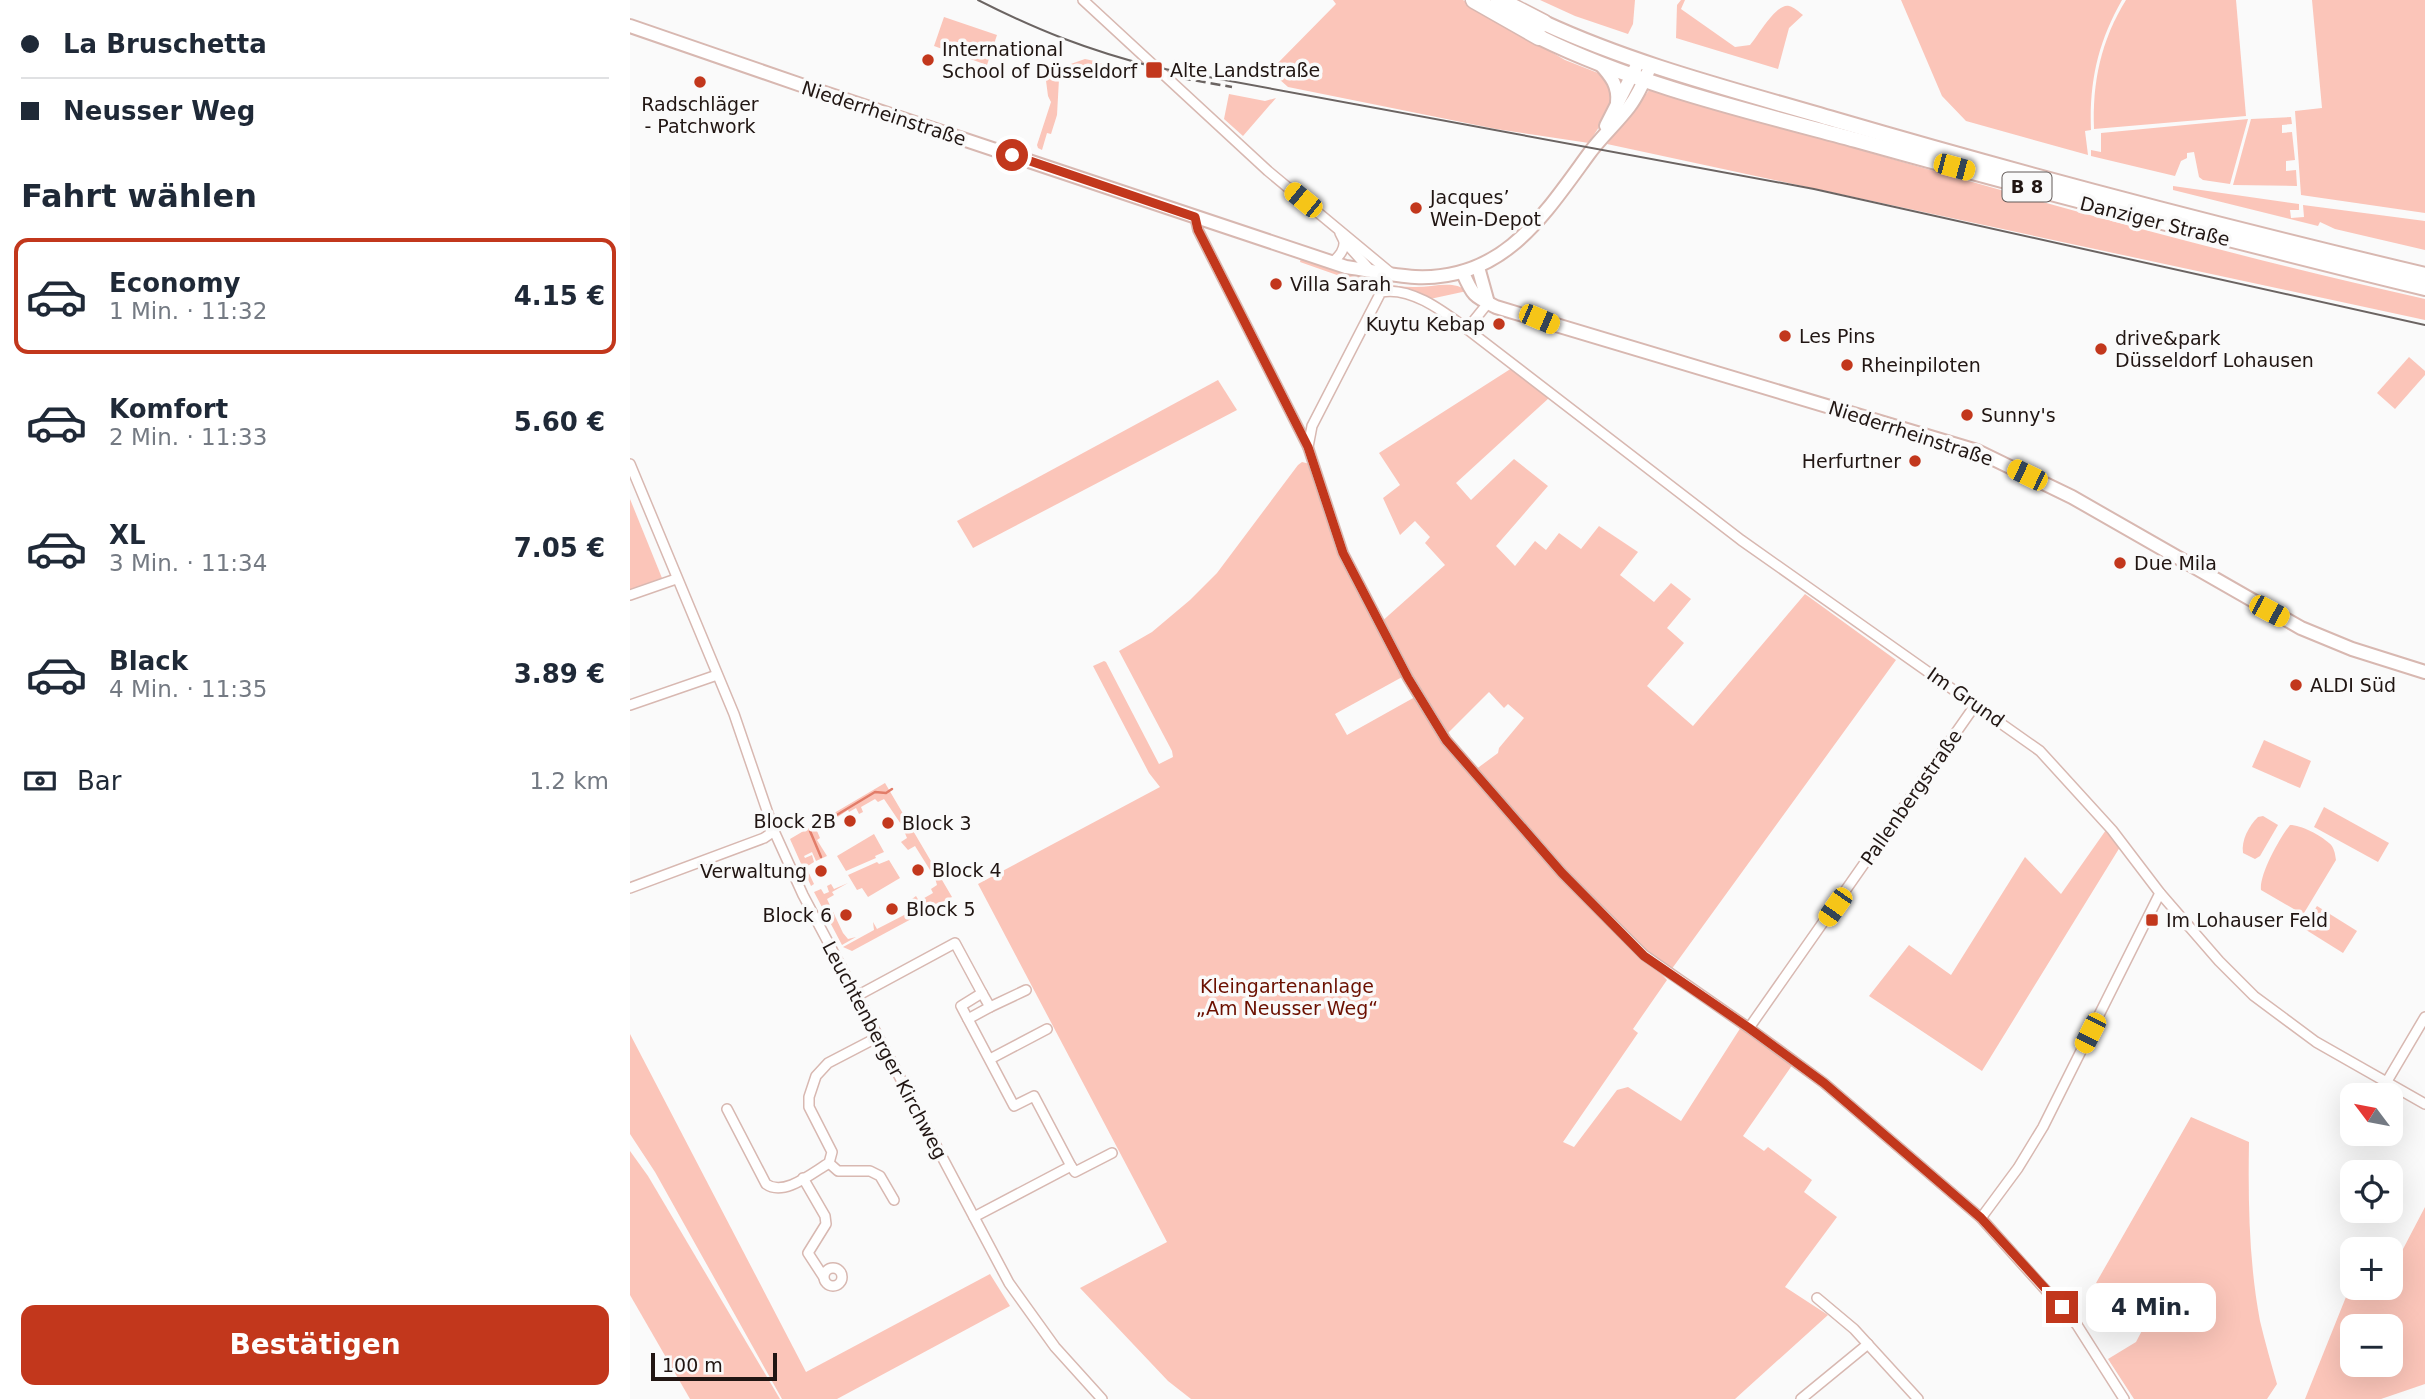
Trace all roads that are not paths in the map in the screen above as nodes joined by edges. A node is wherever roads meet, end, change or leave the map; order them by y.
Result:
1 (1083, 0) edge
2 (1474, 0) edge
3 (1499, 0) edge
4 (630, 26) edge
5 (1541, 30) junction
6 (1645, 62) junction
7 (1599, 64) junction
8 (1639, 78) junction
9 (1616, 107) junction
10 (1600, 139) junction
11 (1195, 217) junction
12 (1338, 229) junction
13 (1344, 241) junction
14 (1333, 262) junction
15 (1478, 267) junction
16 (1371, 271) junction
17 (1463, 273) junction
18 (1394, 275) junction
19 (2425, 275) edge
20 (2425, 288) edge
21 (1488, 303) junction
22 (1467, 329) junction
23 (1308, 447) junction
24 (630, 464) edge
25 (676, 579) junction
26 (630, 595) edge
27 (2425, 672) edge
28 (717, 675) junction
29 (1976, 704) junction
30 (630, 705) edge
31 (774, 831) junction
32 (630, 888) edge
33 (2160, 893) junction
34 (1026, 990) dead end
35 (982, 993) junction
36 (855, 997) junction
37 (990, 1007) junction
38 (2425, 1017) edge
39 (968, 1019) junction
40 (1749, 1028) junction
41 (1046, 1029) dead end
42 (878, 1037) junction
43 (989, 1059) junction
44 (2386, 1083) joint
45 (2403, 1092) edge
46 (2425, 1104) edge
47 (727, 1109) dead end
48 (1112, 1153) dead end
49 (829, 1163) junction
50 (1071, 1166) junction
51 (803, 1178) junction
52 (894, 1200) dead end
53 (975, 1217) junction
54 (1981, 1218) junction
55 (823, 1276) dead end
56 (1817, 1298) dead end
57 (1868, 1343) junction
58 (1102, 1399) edge
59 (1801, 1399) edge
60 (1918, 1399) edge
61 (2123, 1399) edge

1 - 12 street
2 - 5 highway, Danziger Straße / B 8
3 - 5 highway, Danziger Straße / B 8
4 - 11 main road, Niederrheinstraße
5 - 6 main road, Danziger Straße / B 8
5 - 7 main road, Danziger Straße / B 8
6 - 8 main road
6 - 19 main road, Danziger Straße / B 8
7 - 8 main road, Danziger Straße / B 8
7 - 9 main road
8 - 9 main road
8 - 10 main road
8 - 20 main road, Danziger Straße / B 8
9 - 10 main road
10 - 15 main road
11 - 14 main road, Niederrheinstraße
11 - 23 street
12 - 13 street
12 - 18 street
13 - 14 street
13 - 16 street
14 - 16 main road, Niederrheinstraße
15 - 17 main road, Niederrheinstraße
15 - 21 main road
16 - 18 main road, Niederrheinstraße
17 - 18 main road, Niederrheinstraße
17 - 21 main road, Niederrheinstraße
21 - 22 street
21 - 27 main road, Niederrheinstraße
22 - 23 street
22 - 29 street, Im Grund
23 - 40 street
24 - 25 street, Leuchtenberger Kirchweg
25 - 26 street
25 - 28 street, Leuchtenberger Kirchweg
28 - 30 street
28 - 31 street, Leuchtenberger Kirchweg
29 - 33 street, Im Grund
29 - 40 street, Pallenbergstraße
31 - 32 street
31 - 36 street, Leuchtenberger Kirchweg
33 - 44 street, Im Grund
33 - 54 street
34 - 37 street
35 - 36 street
35 - 37 street
35 - 39 street
36 - 42 street, Leuchtenberger Kirchweg
37 - 39 street
38 - 44 street
39 - 43 street
40 - 54 street
41 - 43 street
42 - 49 street
42 - 53 street, Leuchtenberger Kirchweg
43 - 50 street
45 - 46 street, Im Grund
47 - 51 street
48 - 50 street
49 - 51 street
49 - 52 street
50 - 53 street
51 - 55 street
53 - 58 street, Leuchtenberger Kirchweg
54 - 61 street
56 - 57 street
57 - 59 street
57 - 60 street

